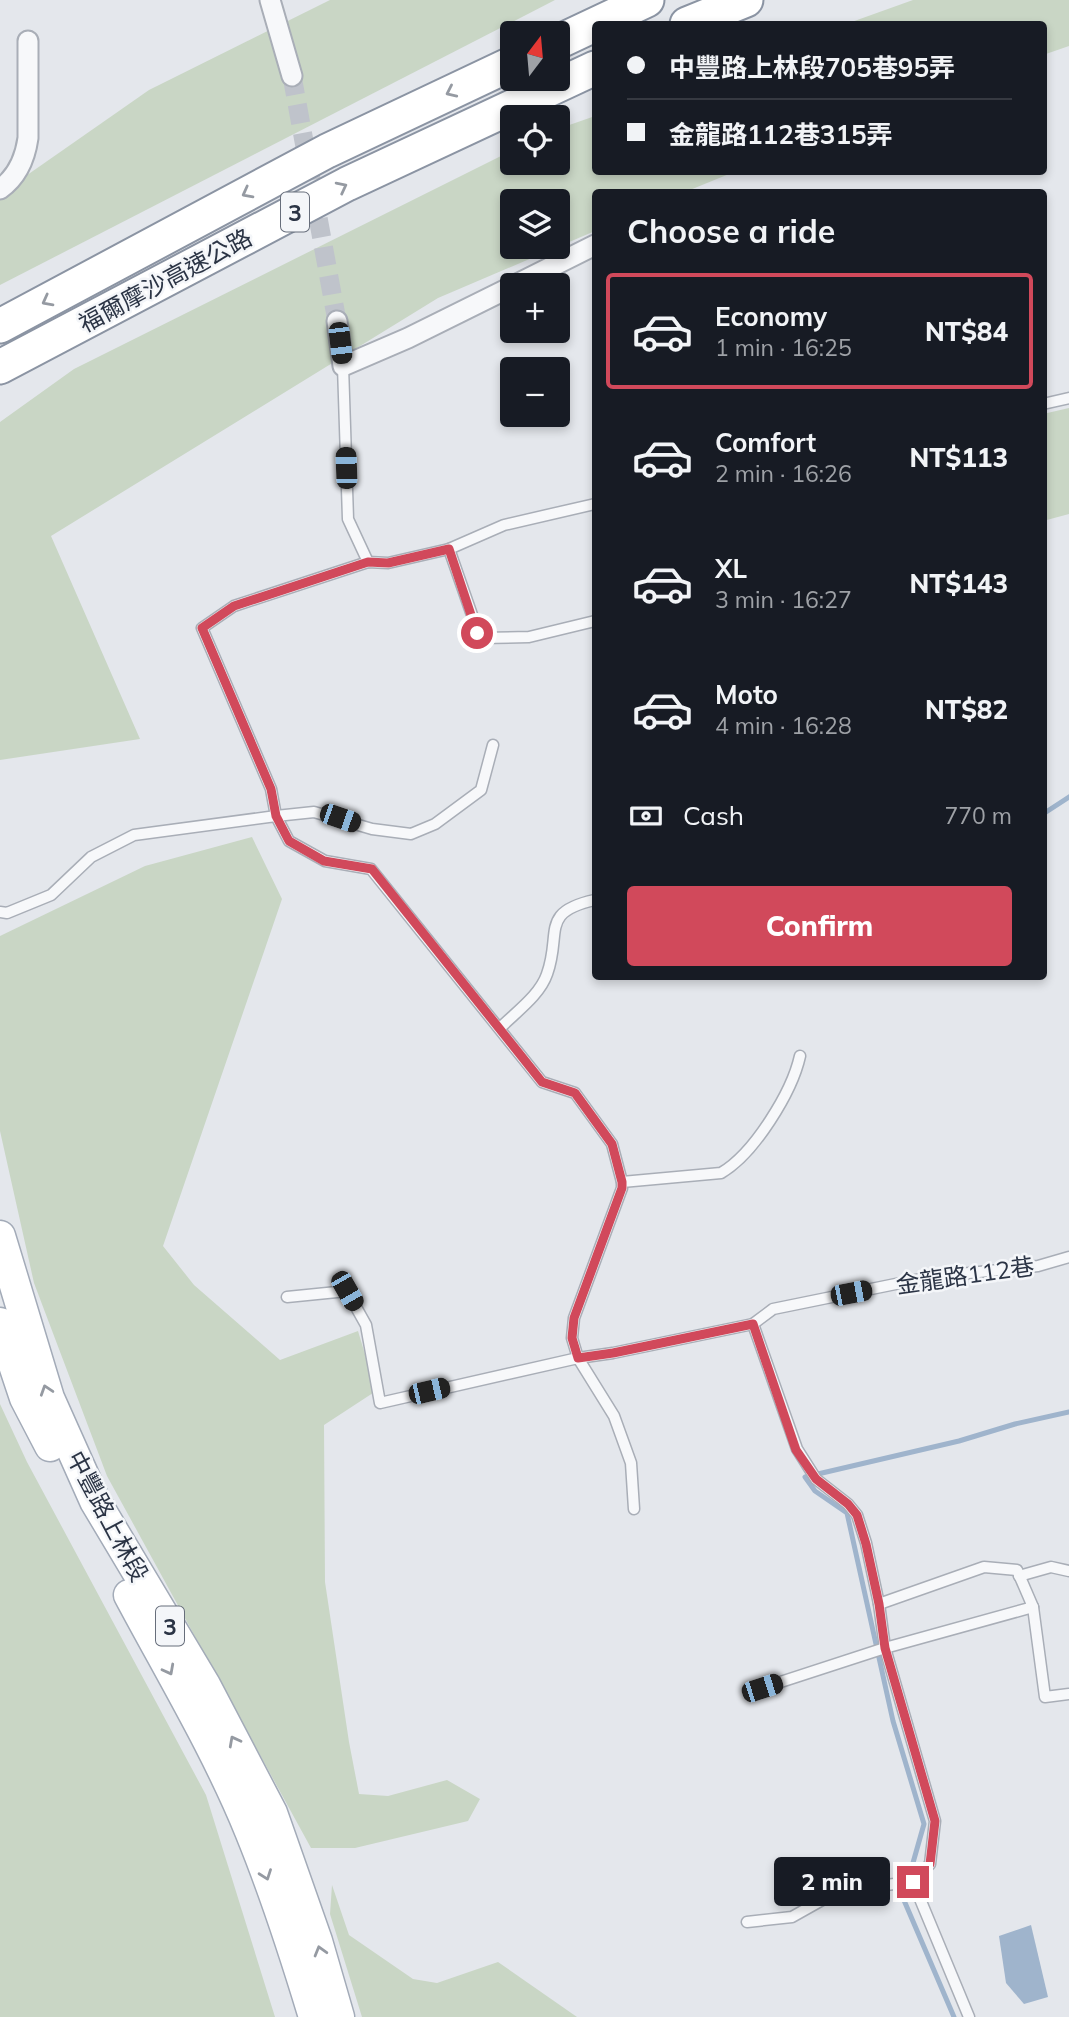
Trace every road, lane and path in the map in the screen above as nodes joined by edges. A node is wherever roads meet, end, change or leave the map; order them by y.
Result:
1 (270, 0) edge
2 (647, 0) edge
3 (746, 0) edge
4 (602, 21) edge
5 (694, 21) edge
6 (592, 26) edge
7 (570, 36) edge
8 (28, 41) dead end
9 (500, 69) edge
10 (592, 69) edge
11 (292, 76) tunnel mouth
12 (1, 185) edge
13 (592, 247) edge
14 (540, 273) edge
15 (500, 293) edge
16 (337, 321) tunnel mouth
17 (0, 326) edge
18 (0, 366) edge
19 (343, 366) junction
20 (1069, 398) edge
21 (1047, 403) edge
22 (592, 505) edge
23 (449, 549) junction
24 (368, 562) junction
25 (592, 622) edge
26 (493, 745) dead end
27 (276, 816) junction
28 (592, 902) edge
29 (0, 912) edge
30 (500, 1028) junction
31 (800, 1056) dead end
32 (622, 1182) junction
33 (0, 1236) edge
34 (1069, 1257) edge
35 (287, 1297) dead end
36 (0, 1323) edge
37 (753, 1324) junction
38 (578, 1358) junction
39 (634, 1509) dead end
40 (1069, 1571) edge
41 (1019, 1576) junction
42 (879, 1604) junction
43 (1033, 1607) junction
44 (885, 1648) junction
45 (762, 1688) dead end
46 (1069, 1694) edge
47 (913, 1882) junction
48 (747, 1922) dead end
49 (314, 2017) edge
50 (339, 2017) edge
51 (969, 2017) edge

1 - 11 street
2 - 4 highway
3 - 5 highway
6 - 7 highway
8 - 12 street
9 -> 17 highway, 福爾摩沙高速公路 / 3
18 -> 10 highway, 福爾摩沙高速公路 / 3
13 - 14 street
15 - 19 street
16 - 19 street
19 - 24 lane
20 - 21 lane
22 - 23 lane
23 - 24 lane
23 - 25 lane
24 - 27 lane
26 - 27 lane
27 - 29 lane
27 - 30 lane
28 - 30 lane
30 - 32 lane
31 - 32 lane
32 - 38 lane
50 -> 33 main road, 中豐路上林段 / 3
34 - 37 lane, 金龍路112巷
35 - 38 lane, 金龍路112巷
36 -> 49 main road, 中豐路上林段 / 3
37 - 38 lane, 金龍路112巷
37 - 42 lane
38 - 39 lane
40 - 41 lane
41 - 42 lane
41 - 43 lane
42 - 44 lane
43 - 44 lane
43 - 46 lane
44 - 45 lane
44 - 47 lane
47 - 48 lane
47 - 51 lane

